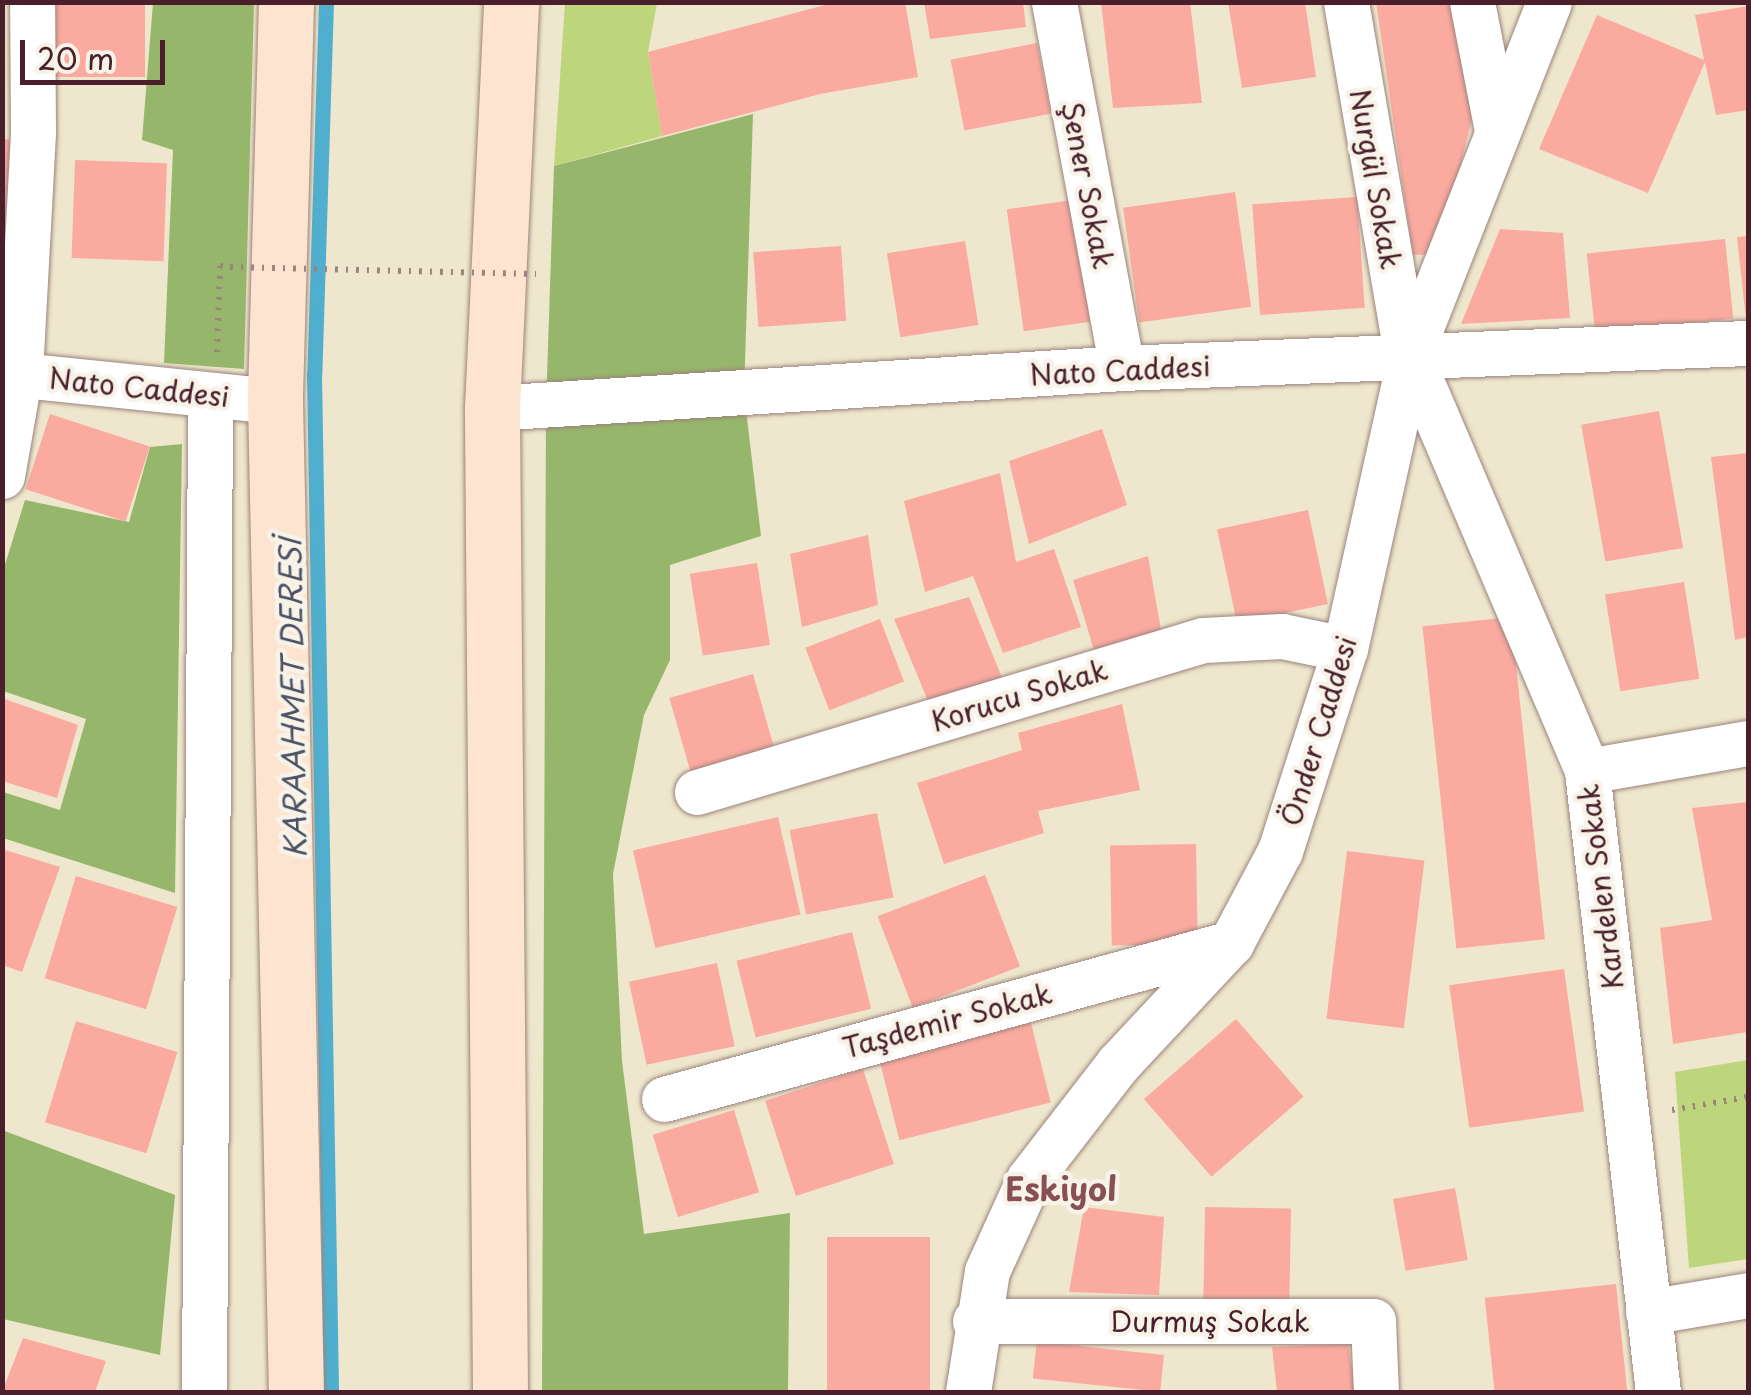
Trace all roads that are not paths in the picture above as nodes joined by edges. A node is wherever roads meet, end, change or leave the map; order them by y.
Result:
1 (32, 2) edge
2 (286, 2) edge
3 (511, 2) edge
4 (1054, 2) edge
5 (1346, 2) edge
6 (1472, 2) edge
7 (1549, 2) edge
8 (1497, 131) junction
9 (1748, 343) edge
10 (1410, 355) junction
11 (1122, 368) junction
12 (11, 373) edge
13 (213, 382) junction
14 (276, 400) junction
15 (492, 408) junction
16 (2, 476) edge
17 (1346, 650) junction
18 (1748, 743) edge
19 (1588, 770) junction
20 (697, 792) dead end
21 (1231, 942) junction
22 (664, 1098) dead end
23 (1748, 1295) edge
24 (1648, 1312) junction
25 (975, 1322) junction
26 (204, 1392) edge
27 (296, 1392) edge
28 (500, 1392) edge
29 (968, 1392) edge
30 (1376, 1392) edge
31 (1658, 1392) edge

1 - 12 street
2 - 14 street
3 - 15 street
4 - 11 street, Şener Sokak
5 - 10 street, Nurgül Sokak
6 - 8 street
7 - 8 street, Önder Caddesi
8 - 10 street, Önder Caddesi
9 - 10 street, Nato Caddesi
10 - 11 street, Nato Caddesi
10 - 17 street, Önder Caddesi
10 - 19 street, Kardelen Sokak
11 - 15 street, Nato Caddesi
12 - 13 street, Nato Caddesi
12 - 16 street
13 - 14 street, Nato Caddesi
13 - 26 street
14 - 27 street
15 - 28 street
17 - 20 street, Korucu Sokak
17 - 21 street, Önder Caddesi
18 - 19 street
19 - 24 street, Kardelen Sokak
21 - 22 street, Taşdemir Sokak
21 - 25 street, Önder Caddesi
23 - 24 street
24 - 31 street, Kardelen Sokak
25 - 29 street, Önder Caddesi
25 - 30 street, Durmuş Sokak

